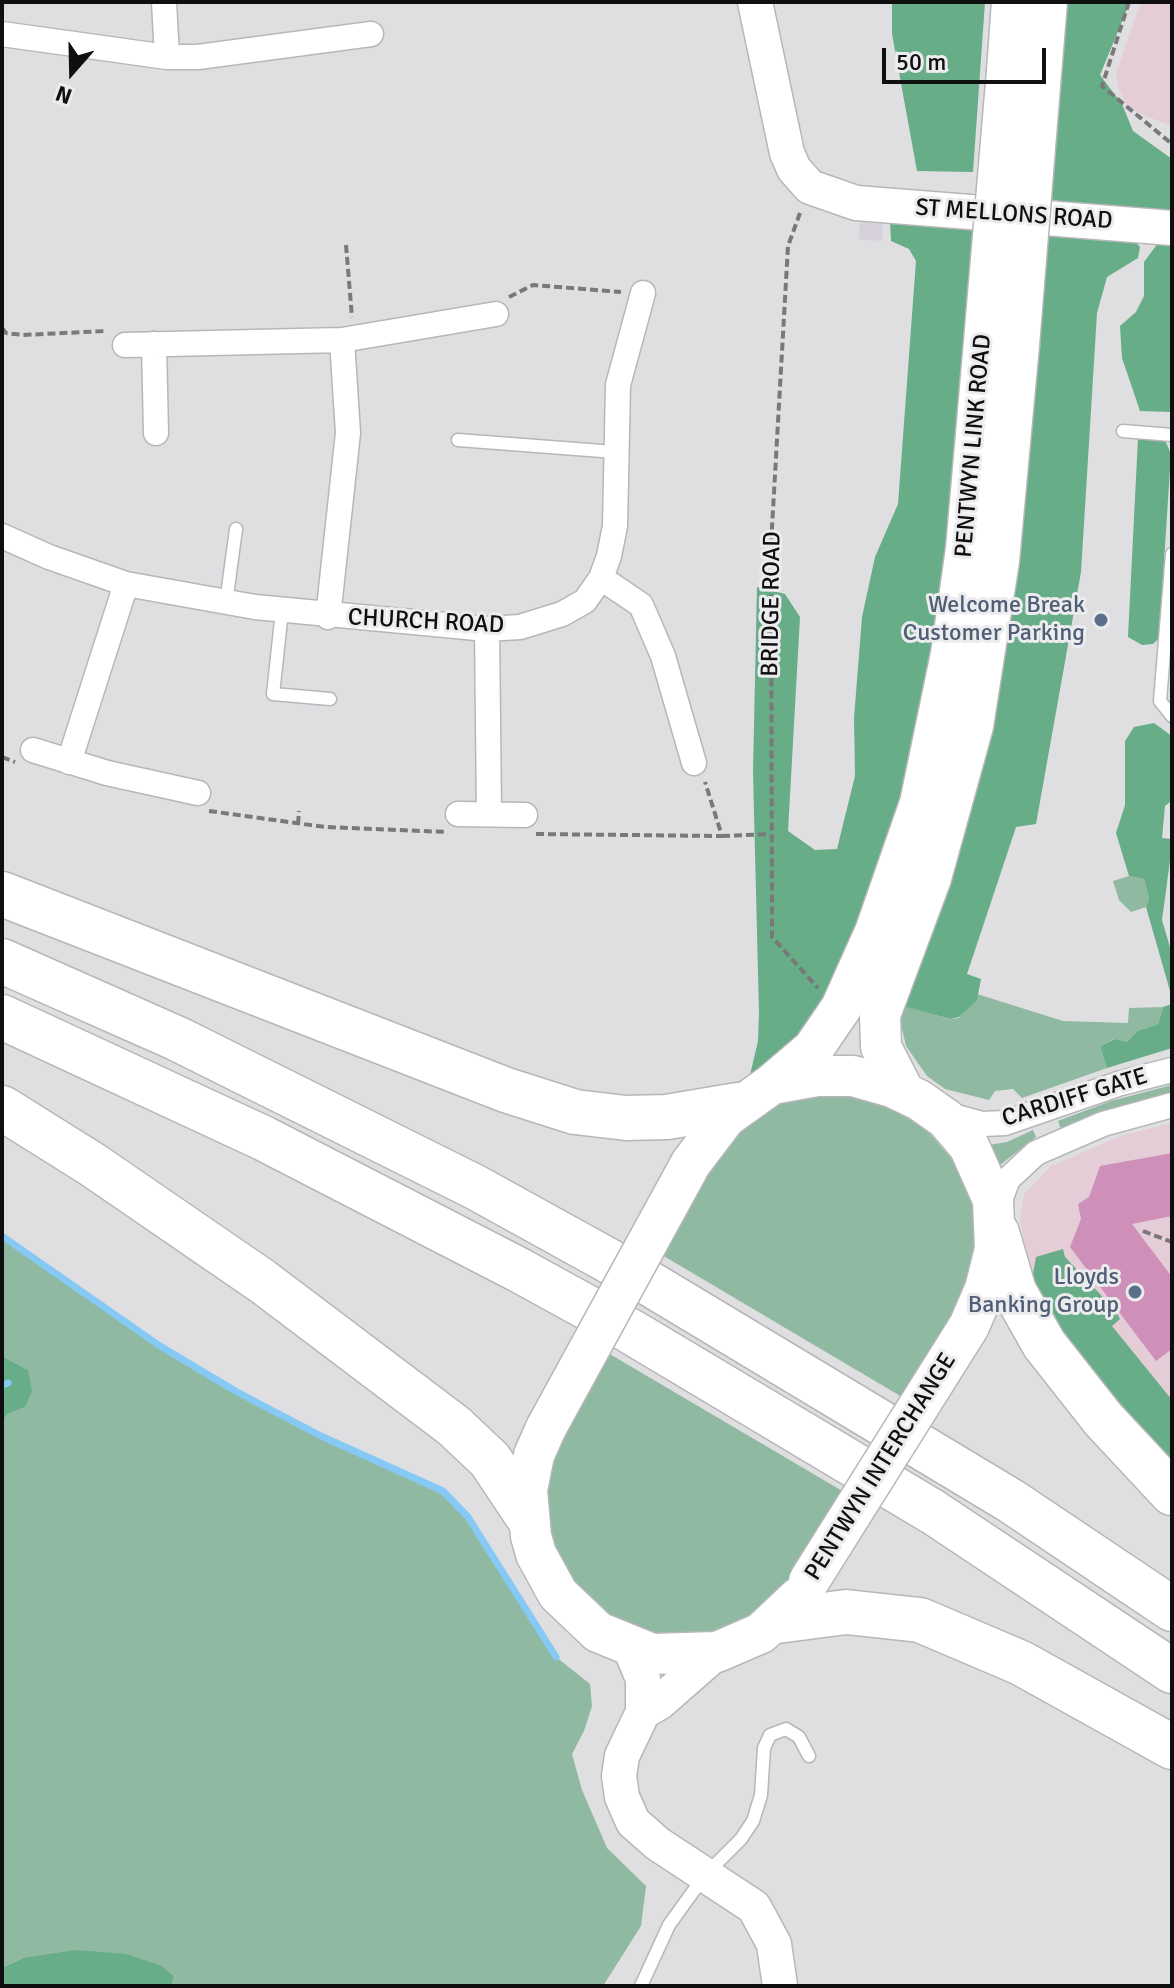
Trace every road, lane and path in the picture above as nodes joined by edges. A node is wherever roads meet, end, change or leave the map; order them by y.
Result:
1 (164, 2) edge
2 (755, 2) edge
3 (1012, 2) edge
4 (1047, 2) edge
5 (1129, 2) edge
6 (2, 34) edge
7 (371, 34) dead end
8 (167, 57) junction
9 (1024, 72) junction
10 (1172, 144) edge
11 (810, 187) junction
12 (1172, 228) edge
13 (346, 245) dead end
14 (643, 293) dead end
15 (496, 314) dead end
16 (342, 340) junction
17 (1002, 343) junction
18 (154, 344) junction
19 (125, 345) dead end
20 (1123, 431) dead end
21 (156, 433) dead end
22 (1172, 435) edge
23 (458, 440) dead end
24 (615, 452) junction
25 (236, 529) dead end
26 (2, 536) edge
27 (1172, 554) edge
28 (601, 578) junction
29 (126, 584) junction
30 (226, 603) junction
31 (282, 611) junction
32 (328, 617) junction
33 (487, 629) junction
34 (330, 699) dead end
35 (1172, 716) edge
36 (25, 756) joint
37 (2, 757) edge
38 (69, 762) junction
39 (694, 763) joint
40 (200, 801) joint
41 (299, 811) dead end
42 (489, 814) junction
43 (457, 823) joint
44 (298, 824) junction
45 (530, 824) joint
46 (770, 834) junction
47 (722, 836) junction
48 (2, 894) edge
49 (2, 961) edge
50 (822, 992) dead end
51 (2, 1017) edge
52 (1172, 1070) edge
53 (755, 1094) junction
54 (918, 1100) junction
55 (1172, 1105) edge
56 (2, 1108) edge
57 (996, 1223) junction
58 (1143, 1231) dead end
59 (1172, 1242) edge
60 (1172, 1493) edge
61 (526, 1514) junction
62 (1172, 1609) edge
63 (777, 1621) junction
64 (630, 1648) junction
65 (717, 1652) junction
66 (1172, 1671) edge
67 (643, 1712) junction
68 (1172, 1747) edge
69 (809, 1756) dead end
70 (705, 1875) junction
71 (641, 1986) edge
72 (780, 1986) edge

1 - 8 street
2 - 11 main road
3 - 9 main road, PENTWYN LINK ROAD
4 - 9 main road, PENTWYN LINK ROAD
5 - 10 path
6 - 8 street
7 - 8 street
9 - 17 main road, PENTWYN LINK ROAD, bridge
11 - 12 main road, ST MELLONS ROAD
11 - 46 path, BRIDGE ROAD
13 - 16 path
14 - 24 street, CHURCH ROAD
15 - 16 street
16 - 18 street
16 - 32 street
17 - 53 main road, PENTWYN LINK ROAD
17 - 54 main road, PENTWYN LINK ROAD
18 - 19 street
18 - 21 street
20 - 22 lane
23 - 24 lane
24 - 28 street, CHURCH ROAD
25 - 30 lane
26 - 29 street, CHURCH ROAD
27 - 35 lane
28 - 33 street, CHURCH ROAD
28 - 39 street
29 - 30 street, CHURCH ROAD
29 - 38 street
30 - 31 street, CHURCH ROAD
31 - 32 street, CHURCH ROAD
31 - 34 lane
32 - 33 street, CHURCH ROAD
33 - 42 street
36 - 37 path
36 - 38 street
38 - 40 street
39 - 47 path
40 - 44 path
41 - 44 path
42 - 43 street
42 - 45 street
43 - 44 path
45 - 47 path
46 - 47 path
46 - 50 path, BRIDGE ROAD
48 - 53 highway
49 - 62 highway
51 - 66 highway
52 - 54 street, CARDIFF GATE
53 - 54 main road
53 - 61 main road, PENTWYN INTERCHANGE, bridge
54 - 57 main road
55 - 57 street, CARDIFF GATE
56 - 61 highway
57 - 60 highway
57 - 63 main road, PENTWYN INTERCHANGE, bridge
58 - 59 path
61 - 64 main road, PENTWYN INTERCHANGE
63 - 65 main road, PENTWYN INTERCHANGE
63 - 68 highway
64 - 65 main road, PENTWYN INTERCHANGE
64 - 67 main road
65 - 67 main road
67 - 70 main road
69 - 70 lane
70 - 71 lane
70 - 72 main road

